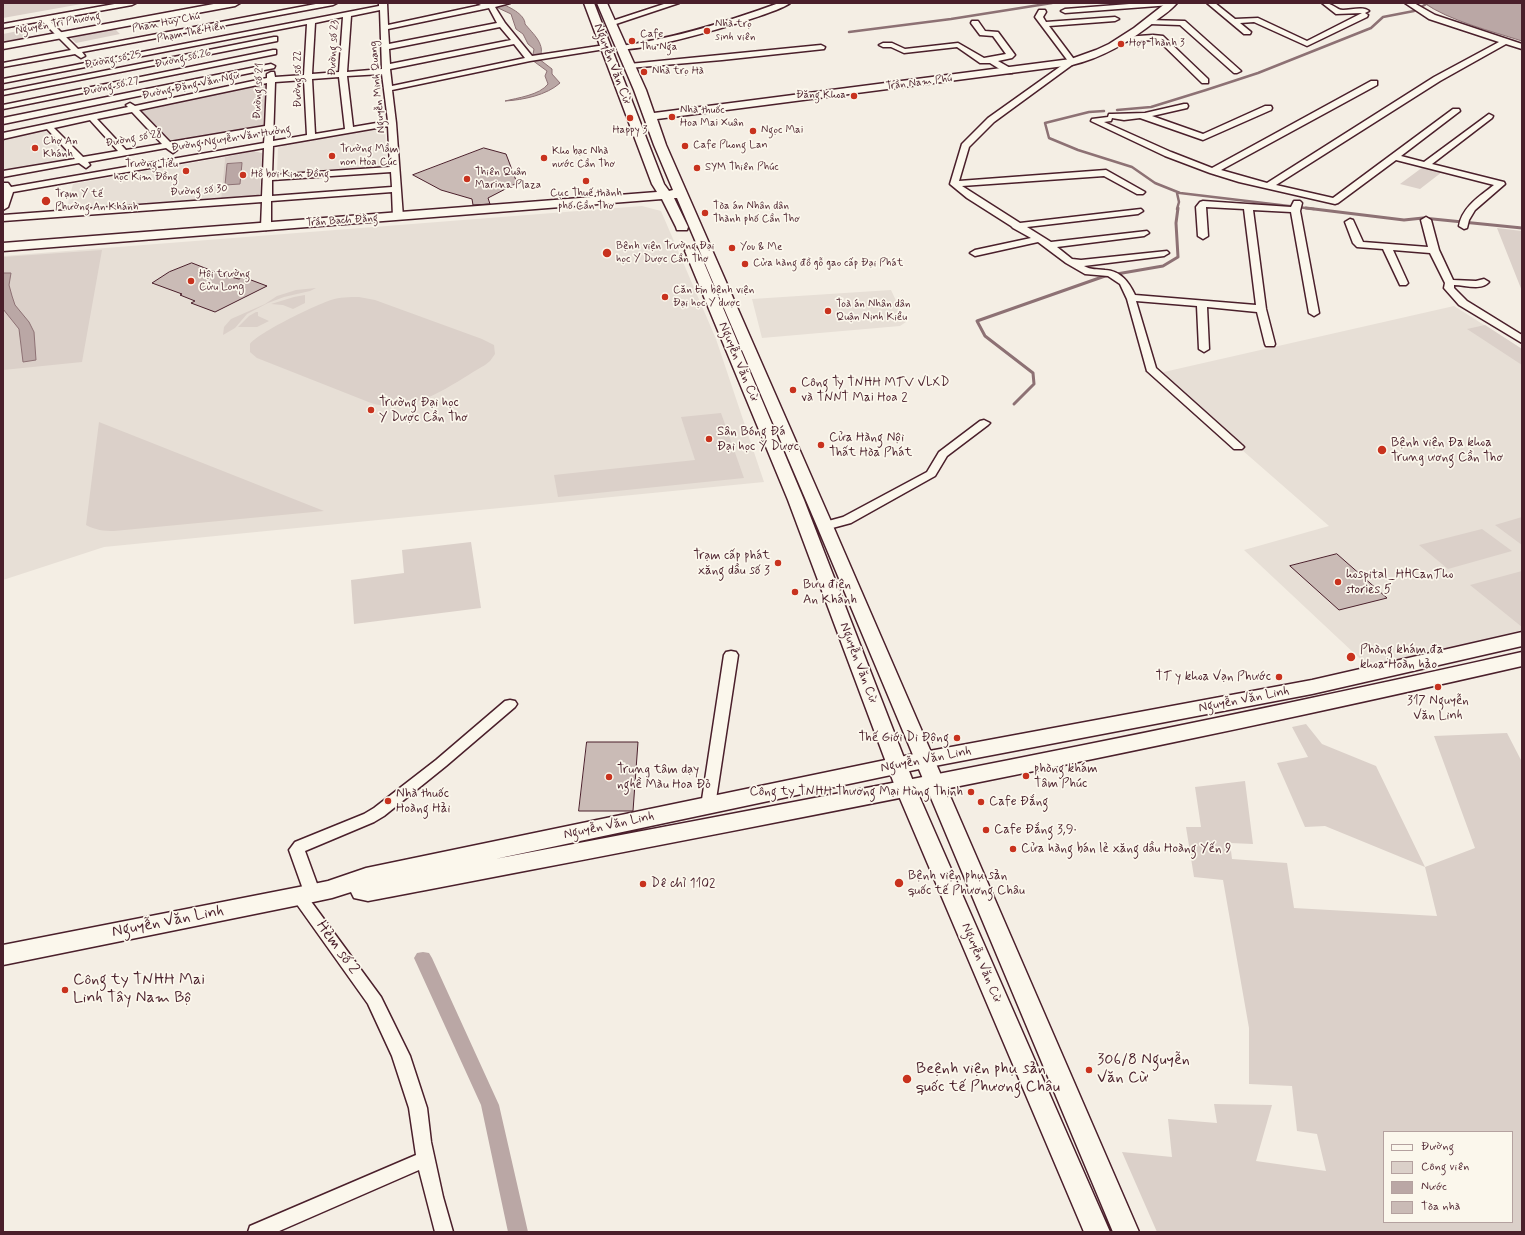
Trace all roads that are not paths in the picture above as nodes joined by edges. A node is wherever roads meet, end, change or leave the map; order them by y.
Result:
1 (132, 3) edge
2 (235, 3) edge
3 (333, 3) edge
4 (589, 3) edge
5 (602, 3) edge
6 (675, 3) edge
7 (786, 3) edge
8 (1172, 3) edge
9 (1211, 3) edge
10 (1326, 3) edge
11 (1409, 3) edge
12 (504, 4) edge
13 (384, 5) edge
14 (486, 5) edge
15 (1065, 11) dead end
16 (1042, 12) dead end
17 (1343, 12) junction
18 (347, 14) junction
19 (1364, 14) junction
20 (44, 19) junction
21 (1269, 19) dead end
22 (1115, 20) dead end
23 (1255, 20) junction
24 (311, 21) junction
25 (1234, 21) junction
26 (1150, 22) junction
27 (610, 23) junction
28 (975, 23) dead end
29 (502, 24) junction
30 (1044, 24) junction
31 (3, 26) edge
32 (274, 28) junction
33 (384, 28) junction
34 (1247, 32) dead end
35 (60, 35) junction
36 (274, 39) junction
37 (1124, 39) junction
38 (515, 42) junction
39 (1504, 42) junction
40 (883, 45) dead end
41 (3, 46) edge
42 (386, 47) junction
43 (605, 47) junction
44 (821, 47) dead end
45 (1522, 47) edge
46 (621, 48) junction
47 (76, 52) junction
48 (273, 52) junction
49 (531, 59) junction
50 (991, 60) junction
51 (1072, 62) junction
52 (89, 64) junction
53 (3, 65) edge
54 (271, 66) junction
55 (629, 66) junction
56 (386, 69) junction
57 (1009, 71) junction
58 (1237, 71) dead end
59 (99, 74) junction
60 (342, 74) junction
61 (308, 77) junction
62 (270, 80) junction
63 (3, 81) edge
64 (1205, 81) dead end
65 (1374, 83) dead end
66 (109, 86) junction
67 (387, 88) junction
68 (3, 93) edge
69 (121, 97) junction
70 (1184, 106) dead end
71 (3, 107) edge
72 (1268, 108) dead end
73 (134, 109) junction
74 (1456, 110) dead end
75 (1143, 115) junction
76 (1488, 116) dead end
77 (649, 117) junction
78 (92, 118) junction
79 (3, 121) edge
80 (392, 123) junction
81 (49, 127) junction
82 (268, 128) junction
83 (349, 130) junction
84 (3, 136) edge
85 (311, 138) junction
86 (169, 145) junction
87 (268, 145) junction
88 (124, 153) junction
89 (1395, 157) junction
90 (83, 160) junction
91 (180, 160) junction
92 (1425, 165) junction
93 (395, 170) junction
94 (1213, 171) junction
95 (3, 174) edge
96 (93, 175) junction
97 (269, 178) junction
98 (3, 182) edge
99 (954, 184) junction
100 (1268, 186) junction
101 (396, 189) junction
102 (6, 190) edge
103 (1140, 192) dead end
104 (673, 194) junction
105 (1306, 196) junction
106 (268, 198) junction
107 (3, 207) edge
108 (1248, 207) junction
109 (1295, 208) junction
110 (1138, 211) dead end
111 (398, 217) junction
112 (3, 218) edge
113 (1426, 220) dead end
114 (1350, 222) dead end
115 (1464, 223) dead end
116 (1016, 226) junction
117 (266, 227) junction
118 (1144, 233) dead end
119 (1202, 236) dead end
120 (1039, 239) junction
121 (1049, 245) junction
122 (3, 247) edge
123 (1386, 247) junction
124 (1434, 250) junction
125 (975, 253) dead end
126 (1164, 253) dead end
127 (1069, 261) junction
128 (1484, 282) dead end
129 (1403, 283) dead end
130 (1450, 283) junction
131 (1132, 299) junction
132 (1202, 303) junction
133 (1261, 309) junction
134 (1314, 313) dead end
135 (1522, 340) edge
136 (1270, 344) dead end
137 (1204, 348) dead end
138 (984, 423) dead end
139 (1238, 447) dead end
140 (825, 526) junction
141 (1522, 639) edge
142 (730, 655) dead end
143 (1522, 659) edge
144 (510, 704) dead end
145 (924, 760) junction
146 (897, 765) junction
147 (934, 784) junction
148 (906, 789) junction
149 (708, 806) junction
150 (314, 892) junction
151 (3, 955) edge
152 (426, 1159) junction
153 (1108, 1190) junction
154 (1081, 1195) junction
155 (257, 1232) edge
156 (444, 1232) edge
157 (1097, 1232) edge
158 (1126, 1232) edge

1 - 20 street
2 - 35 main road, Nguyển Tri Phương
3 - 47 street, Phan Huy Chú
4 - 43 main road, Nguyễn Văn Cừ
5 - 27 main road, Nguyễn Văn Cừ
6 - 27 street
7 - 46 street
8 - 15 street
8 - 26 main road, Trần Nam Phú
9 - 25 street
10 - 17 street
11 - 39 street
12 - 14 street
13 - 18 street, Phạm Thế Hiển
13 - 33 street, Nguyễn Minh Quang
14 - 29 street
14 - 33 street
16 - 30 street
17 - 19 street
17 - 19 street
18 - 24 street, Phạm Thế Hiển
18 - 60 street, Đường số 23
19 - 23 street
20 - 31 street
20 - 35 street
21 - 23 street
22 - 30 street
23 - 25 street
24 - 32 street, Phạm Thế Hiển
24 - 61 street, Đường số 22
25 - 34 street
26 - 37 main road, Trần Nam Phú
26 - 58 street
27 - 46 main road, Nguyễn Văn Cừ
28 - 50 street
29 - 38 street
29 - 42 street
30 - 51 street
32 - 36 street, Đường số 21
32 - 52 street, Phạm Thế Hiển
33 - 42 street, Nguyễn Minh Quang
35 - 41 main road, Nguyển Tri Phương
35 - 47 street
36 - 48 street, Đường số 21
36 - 59 street, Đường số 25
37 - 51 main road, Trần Nam Phú
37 - 64 street
38 - 49 street
38 - 56 street, Đường Đặng Văn Ngữ
39 - 45 street
39 - 100 street
40 - 50 street
42 - 56 street, Nguyễn Minh Quang
43 - 49 street
43 - 104 main road, Nguyễn Văn Cừ
44 - 55 street
46 - 55 main road, Nguyễn Văn Cừ
47 - 52 street
47 - 53 street, Phan Huy Chú
48 - 54 street, Đường số 21
48 - 66 street, Đường số 26
49 - 67 street
50 - 57 street
51 - 57 main road, Trần Nam Phú
51 - 99 street
52 - 59 street
52 - 63 street, Phạm Thế Hiển
54 - 62 street, Đường số 21
54 - 69 street, Đường số 27
55 - 77 main road, Nguyễn Văn Cừ
56 - 60 street, Đường Đặng Văn Ngữ
56 - 67 street, Nguyễn Minh Quang
57 - 77 main road, Trần Nam Phú
59 - 66 street
59 - 68 street, Đường số 25
60 - 61 street, Đường Đặng Văn Ngữ
60 - 83 street, Đường số 23
61 - 62 street, Đường Đặng Văn Ngữ
61 - 85 street, Đường số 22
62 - 73 street, Đường Đặng Văn Ngữ
62 - 82 street, Đường số 21
65 - 94 street
66 - 69 street
66 - 71 street, Đường số 26
67 - 80 street, Nguyễn Minh Quang
69 - 73 street
69 - 79 street, Đường số 27
70 - 75 street
72 - 75 street
73 - 78 street, Đường Đặng Văn Ngữ
73 - 86 street
74 - 89 street
75 - 94 street
76 - 92 street
77 - 104 main road, Nguyễn Văn Cừ
78 - 81 street, Đường Đặng Văn Ngữ
78 - 88 street
80 - 83 street, Đường Nguyễn Văn Hưởng
80 - 93 street, Nguyễn Minh Quang
81 - 84 street, Đường Đặng Văn Ngữ
81 - 90 street
82 - 86 street, Đường số 28
82 - 87 street, Đường số 21
83 - 85 street, Đường Nguyễn Văn Hưởng
85 - 87 street, Đường Nguyễn Văn Hưởng
86 - 88 street, Đường số 28
86 - 91 street
87 - 91 street, Đường Nguyễn Văn Hưởng
87 - 97 street, Đường số 21
88 - 90 street, Đường số 28
89 - 92 street
89 - 105 street
90 - 95 street, Đường số 28
90 - 96 street
91 - 96 street, Đường Nguyễn Văn Hưởng
92 - 115 street
93 - 97 street
93 - 101 street, Nguyễn Minh Quang
94 - 100 street
96 - 102 street, Đường Nguyễn Văn Hưởng
97 - 106 street, Đường số 21
98 - 102 street
99 - 103 street
99 - 116 street
100 - 105 street
101 - 106 street, Đường số 30
101 - 111 street, Nguyễn Minh Quang
102 - 107 street
104 - 111 main road, Trần Bạch Đằng
104 - 140 main road, Nguyễn Văn Cừ
104 - 146 main road, Nguyễn Văn Cừ
105 - 109 street
106 - 112 street, Đường số 30
106 - 117 street, Đường số 21
108 - 109 street
108 - 119 street
108 - 133 street
109 - 134 street
110 - 116 street
111 - 117 main road, Trần Bạch Đằng
113 - 124 street
114 - 123 street
116 - 120 street
117 - 122 main road, Trần Bạch Đằng
118 - 121 street
120 - 121 street
120 - 125 street
121 - 127 street
123 - 124 street
123 - 129 street
124 - 130 street
126 - 127 street
127 - 131 street
128 - 130 street
130 - 135 street
131 - 132 street
131 - 139 street
132 - 133 street
132 - 137 street
133 - 136 street
138 - 140 street
140 - 145 main road, Nguyễn Văn Cừ
141 - 145 highway, Nguyễn Văn Linh
142 - 149 street
143 - 147 highway, Nguyễn Văn Linh
144 - 150 street, Hẻm số 2
145 - 146 highway, Nguyễn Văn Linh
145 - 147 main road, Nguyễn Văn Cừ
146 - 148 main road, Nguyễn Văn Cừ
146 - 149 highway, Nguyễn Văn Linh
147 - 148 highway, Nguyễn Văn Linh
147 - 153 main road, Nguyễn Văn Cừ
148 - 150 highway, Nguyễn Văn Linh
148 - 154 main road, Nguyễn Văn Cừ
149 - 150 highway, Nguyễn Văn Linh
150 - 151 highway, Nguyễn Văn Linh
150 - 152 street, Hẻm số 2
152 - 155 street
152 - 156 street, Hẻm số 2
153 - 154 main road
153 - 158 main road, Nguyễn Văn Cừ
154 - 157 main road, Nguyễn Văn Cừ

